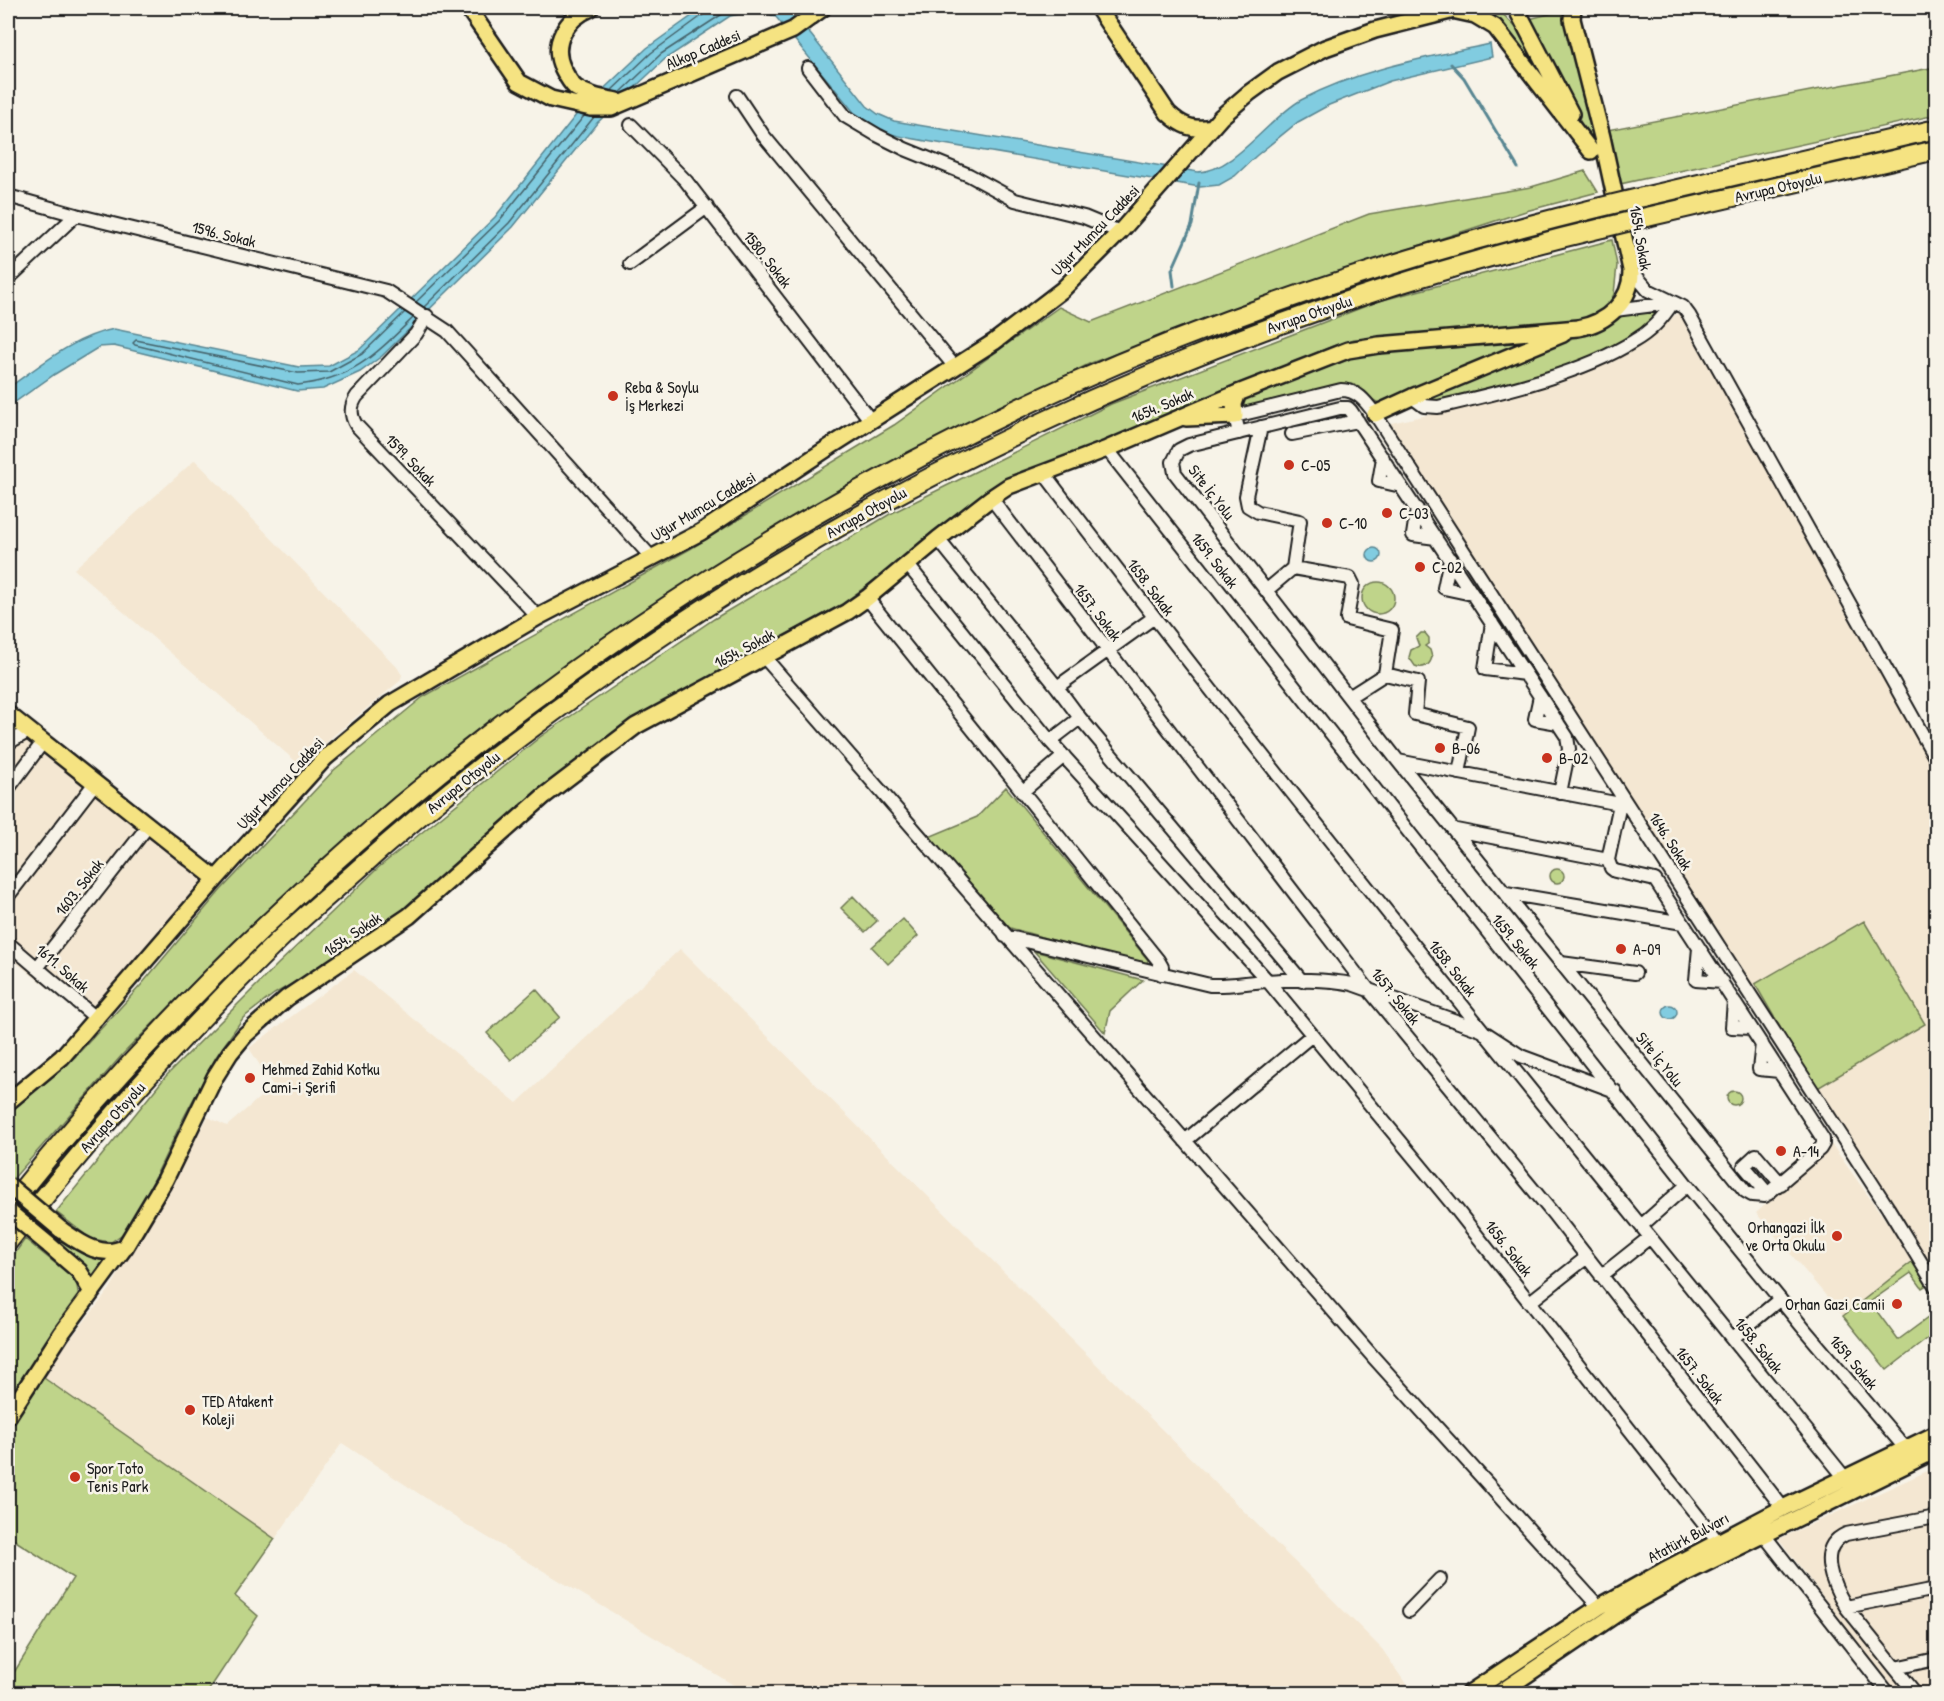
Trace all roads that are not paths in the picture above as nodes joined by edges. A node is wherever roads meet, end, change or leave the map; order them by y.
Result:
1 (468, 8) edge
2 (591, 8) edge
3 (823, 8) edge
4 (1098, 8) edge
5 (1456, 8) edge
6 (1516, 8) edge
7 (1573, 8) edge
8 (808, 68) dead end
9 (736, 96) dead end
10 (626, 102) junction
11 (631, 124) dead end
12 (1212, 127) junction
13 (1936, 129) edge
14 (1936, 150) edge
15 (1591, 151) junction
16 (1614, 186) junction
17 (8, 196) edge
18 (707, 207) junction
19 (76, 215) junction
20 (1120, 232) junction
21 (630, 264) dead end
22 (1631, 270) junction
23 (8, 279) edge
24 (1673, 302) junction
25 (1615, 310) junction
26 (427, 316) junction
27 (1578, 328) junction
28 (955, 367) junction
29 (1238, 393) junction
30 (1412, 397) junction
31 (1375, 414) junction
32 (1227, 416) junction
33 (1177, 418) junction
34 (871, 421) junction
35 (1358, 421) junction
36 (1261, 427) junction
37 (1239, 433) junction
38 (1292, 434) dead end
39 (1224, 436) junction
40 (1107, 449) junction
41 (1043, 472) junction
42 (991, 498) junction
43 (1417, 509) junction
44 (1436, 538) junction
45 (938, 539) junction
46 (652, 558) junction
47 (1450, 559) junction
48 (907, 564) junction
49 (1293, 568) junction
50 (1267, 590) junction
51 (1472, 594) junction
52 (867, 598) junction
53 (538, 617) junction
54 (1153, 618) junction
55 (1492, 623) junction
56 (1107, 651) junction
57 (765, 658) junction
58 (1385, 674) junction
59 (1526, 674) junction
60 (1057, 687) junction
61 (1349, 697) junction
62 (8, 714) edge
63 (1080, 718) junction
64 (29, 731) junction
65 (1050, 741) junction
66 (43, 742) junction
67 (8, 743) edge
68 (1064, 756) junction
69 (1936, 759) edge
70 (1398, 761) junction
71 (1460, 773) junction
72 (95, 783) junction
73 (8, 789) edge
74 (1022, 792) junction
75 (1560, 793) junction
76 (1623, 802) junction
77 (148, 826) junction
78 (1456, 830) junction
79 (1608, 860) junction
80 (216, 879) junction
81 (1506, 893) junction
82 (8, 896) edge
83 (1683, 923) junction
84 (1005, 936) junction
85 (8, 943) edge
86 (1699, 948) junction
87 (1562, 963) junction
88 (36, 968) junction
89 (1635, 973) dead end
90 (1161, 974) junction
91 (1267, 981) junction
92 (1302, 981) junction
93 (1722, 982) junction
94 (1368, 989) junction
95 (97, 1019) junction
96 (1481, 1030) junction
97 (1312, 1035) junction
98 (1615, 1091) junction
99 (8, 1102) edge
100 (1185, 1142) junction
101 (1744, 1166) junction
102 (1733, 1175) junction
103 (1781, 1184) junction
104 (8, 1185) edge
105 (1687, 1185) junction
106 (1768, 1194) junction
107 (8, 1207) edge
108 (8, 1212) edge
109 (1641, 1226) junction
110 (1650, 1237) junction
111 (8, 1242) edge
112 (125, 1247) junction
113 (1587, 1257) junction
114 (1601, 1276) junction
115 (1936, 1287) edge
116 (92, 1292) junction
117 (1780, 1299) junction
118 (1530, 1302) junction
119 (1732, 1338) junction
120 (8, 1416) edge
121 (1936, 1434) edge
122 (1906, 1449) junction
123 (1936, 1450) edge
124 (1845, 1478) junction
125 (1783, 1508) junction
126 (1936, 1517) edge
127 (1764, 1535) junction
128 (1718, 1542) junction
129 (1440, 1579) dead end
130 (1936, 1589) edge
131 (1599, 1607) junction
132 (1846, 1607) junction
133 (1409, 1611) dead end
134 (1936, 1659) edge
135 (1895, 1668) junction
136 (1477, 1691) edge
137 (1498, 1694) edge
138 (1890, 1694) edge
139 (1916, 1694) edge

1 - 10 main road, Alkop Caddesi
2 - 10 main road
3 - 10 main road, Alkop Caddesi
4 - 12 main road
5 - 12 main road, Uğur Mumcu Caddesi
5 - 15 main road
6 - 15 main road, 1654. Sokak
7 - 16 main road, 1654. Sokak
8 - 20 street
9 - 28 street
11 - 18 street, 1580. Sokak
12 - 20 main road, Uğur Mumcu Caddesi
13 - 107 highway, Avrupa Otoyolu, bridge
14 - 111 highway, Avrupa Otoyolu, bridge
15 - 16 main road, 1654. Sokak
16 - 22 main road, 1654. Sokak
17 - 19 street, 1596. Sokak
18 - 21 street
18 - 34 street, 1580. Sokak
19 - 23 street
19 - 26 street, 1596. Sokak
20 - 28 main road, Uğur Mumcu Caddesi
22 - 24 street
22 - 25 main road, 1654. Sokak
24 - 25 street
24 - 30 street
24 - 69 street
25 - 27 main road, 1654. Sokak
26 - 46 street, 1596. Sokak
26 - 53 street, 1599. Sokak
27 - 29 main road, 1654. Sokak
27 - 30 main road
28 - 34 main road, Uğur Mumcu Caddesi
29 - 32 main road
29 - 33 main road, 1654. Sokak
30 - 31 main road
31 - 32 street, 1646. Sokak
31 - 76 street, 1646. Sokak
32 - 33 main road
32 - 37 street
32 - 39 street
33 - 40 main road, 1654. Sokak
34 - 46 main road, Uğur Mumcu Caddesi
35 - 36 street, Site İç Yolu
35 - 38 street
35 - 43 street
36 - 37 street, Site İç Yolu
36 - 49 street, Site İç Yolu
37 - 39 street, Site İç Yolu
39 - 50 street, Site İç Yolu
40 - 41 main road, 1654. Sokak
40 - 98 street, 1659. Sokak
41 - 42 main road, 1654. Sokak
41 - 54 street, 1658. Sokak
42 - 45 main road, 1654. Sokak
42 - 56 street, 1657. Sokak
43 - 44 street
43 - 44 street
44 - 47 street
45 - 48 main road, 1654. Sokak
45 - 60 street
46 - 53 main road, Uğur Mumcu Caddesi
47 - 51 street
47 - 51 street
48 - 52 main road, 1654. Sokak
48 - 65 street, 1656. Sokak
49 - 50 street
49 - 58 street
50 - 61 street, Site İç Yolu
51 - 55 street
52 - 57 main road, 1654. Sokak
52 - 74 street
53 - 80 main road, Uğur Mumcu Caddesi
54 - 56 street
54 - 96 street, 1658. Sokak
55 - 59 street
55 - 59 street
56 - 60 street
56 - 94 street, 1657. Sokak
57 - 84 street
57 - 112 main road, 1654. Sokak
58 - 61 street
58 - 71 street
59 - 75 street
60 - 63 street
61 - 70 street, Site İç Yolu
62 - 64 main road
63 - 65 street
63 - 92 street
64 - 66 main road
64 - 67 street
65 - 68 street, 1656. Sokak
66 - 72 main road
66 - 73 street
68 - 74 street
68 - 91 street, 1656. Sokak
70 - 71 street
70 - 78 street, Site İç Yolu
71 - 75 street
72 - 77 main road
72 - 82 street
74 - 90 street
75 - 76 street
76 - 79 street
76 - 115 street, 1646. Sokak
77 - 80 main road
77 - 88 street, 1603. Sokak
78 - 79 street
78 - 81 street, Site İç Yolu
79 - 83 street
80 - 95 main road, Uğur Mumcu Caddesi
81 - 83 street
81 - 87 street, Site İç Yolu
83 - 86 street
84 - 90 street
84 - 100 street
85 - 88 street, 1611. Sokak
86 - 93 street
86 - 93 street
87 - 89 street
87 - 102 street, Site İç Yolu
88 - 95 street, 1611. Sokak
90 - 91 street
91 - 92 street
91 - 97 street, 1656. Sokak
92 - 94 street
93 - 103 street
94 - 96 street
94 - 113 street, 1657. Sokak
95 - 99 main road, Uğur Mumcu Caddesi
96 - 98 street
96 - 109 street, 1658. Sokak
97 - 100 street
97 - 118 street, 1656. Sokak
98 - 105 street, 1659. Sokak
100 - 131 street
101 - 102 street
101 - 103 street
101 - 106 street
102 - 106 street, Site İç Yolu
103 - 106 street
104 - 112 main road, bridge
105 - 109 street
105 - 117 street, 1659. Sokak
108 - 116 main road, bridge
109 - 110 street, 1658. Sokak
110 - 114 street
110 - 119 street, 1658. Sokak
112 - 116 main road, 1654. Sokak
113 - 114 street, 1657. Sokak
113 - 118 street
114 - 125 street, 1657. Sokak
116 - 120 main road, 1654. Sokak
117 - 119 street
117 - 122 street, 1659. Sokak
118 - 128 street, 1656. Sokak
119 - 124 street, 1658. Sokak
121 - 122 main road, Atatürk Bulvarı
122 - 124 main road, Atatürk Bulvarı
123 - 127 main road, Atatürk Bulvarı
124 - 125 main road, Atatürk Bulvarı
125 - 128 main road, Atatürk Bulvarı
126 - 132 street
127 - 137 main road, Atatürk Bulvarı
127 - 138 street
128 - 131 main road, Atatürk Bulvarı
129 - 133 street
130 - 132 street
131 - 136 main road, Atatürk Bulvarı
132 - 135 street
134 - 135 street
135 - 139 street

